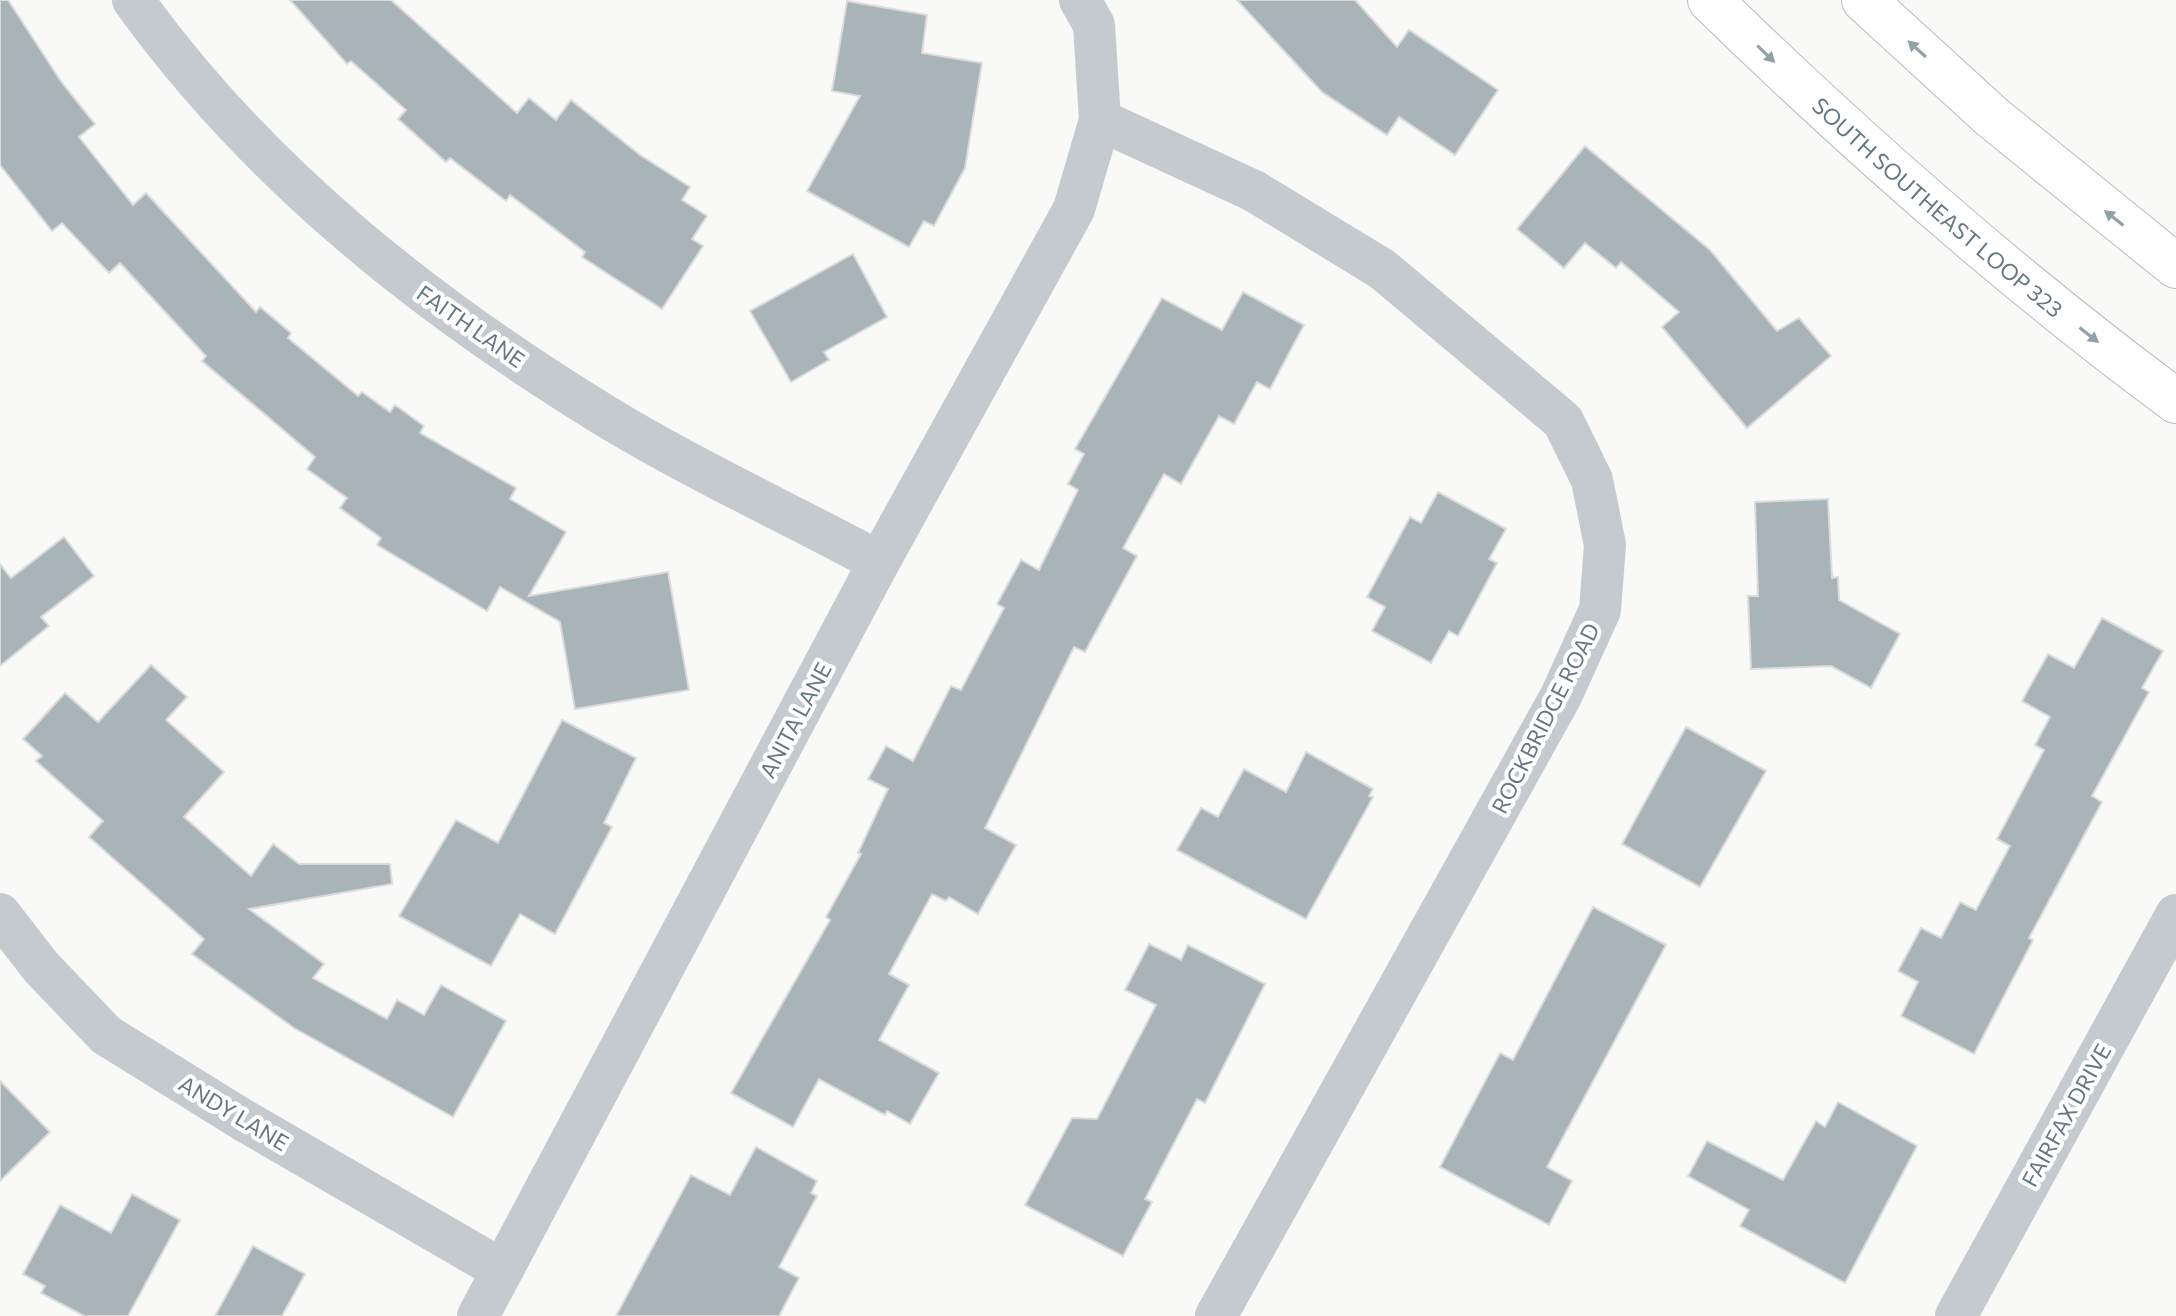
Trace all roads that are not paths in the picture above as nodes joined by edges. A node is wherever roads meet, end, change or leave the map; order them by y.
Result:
1 (133, 0) edge
2 (1080, 0) edge
3 (1710, 0) edge
4 (1864, 0) edge
5 (1100, 120) junction
6 (2176, 266) edge
7 (2176, 401) edge
8 (879, 562) junction
9 (0, 914) edge
10 (2176, 915) edge
11 (502, 1270) junction
12 (478, 1316) edge
13 (1216, 1316) edge
14 (1956, 1316) edge

1 - 8 street, FAITH LANE
2 - 5 street, ANITA LANE
3 -> 7 highway, SOUTH SOUTHEAST LOOP 323
6 -> 4 highway
5 - 8 street, ANITA LANE
5 - 13 street, ROCKBRIDGE ROAD
8 - 11 street, ANITA LANE
9 - 11 street, ANDY LANE
10 - 14 street, FAIRFAX DRIVE
11 - 12 street, ANITA LANE

